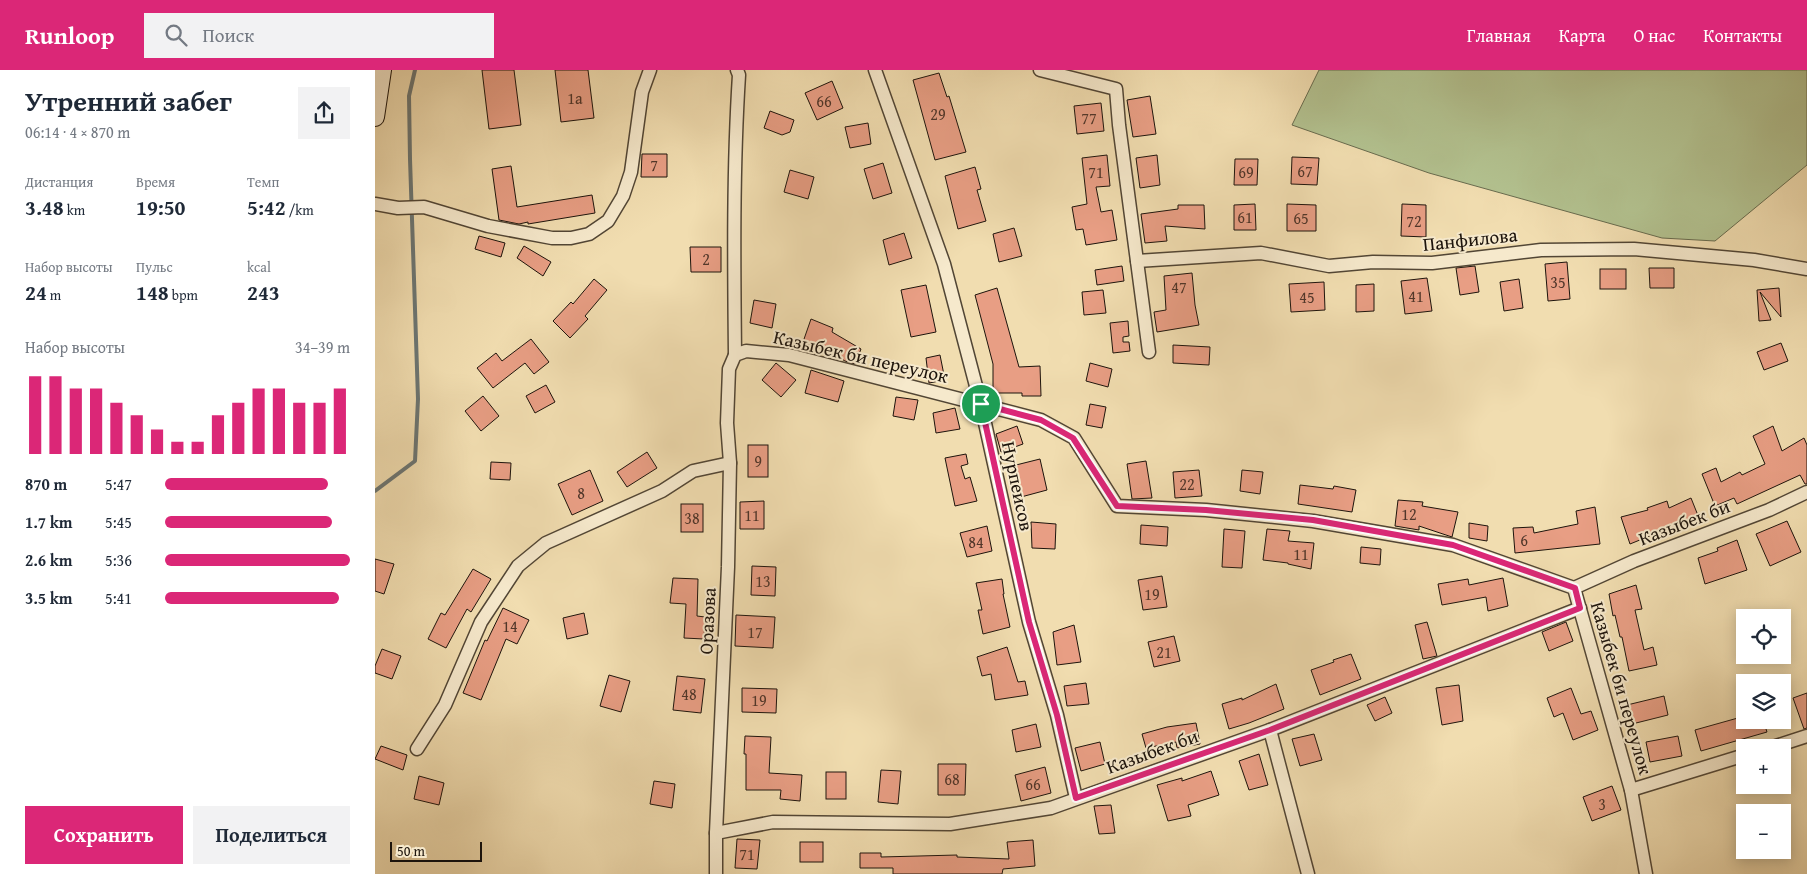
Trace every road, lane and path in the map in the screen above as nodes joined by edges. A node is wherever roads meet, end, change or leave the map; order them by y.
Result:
1 (382, 70) edge
2 (650, 70) edge
3 (737, 70) edge
4 (875, 70) edge
5 (1041, 70) edge
6 (375, 117) edge
7 (375, 204) edge
8 (1137, 260) junction
9 (1807, 268) edge
10 (1149, 352) dead end
11 (735, 355) junction
12 (981, 404) junction
13 (730, 463) junction
14 (1807, 492) edge
15 (1575, 588) junction
16 (1580, 608) junction
17 (1270, 730) junction
18 (1807, 736) edge
19 (1791, 741) edge
20 (417, 749) dead end
21 (1736, 758) edge
22 (1631, 790) junction
23 (1076, 798) junction
24 (716, 833) junction
25 (716, 874) edge
26 (1308, 874) edge
27 (1646, 874) edge

1 - 6 street
2 - 7 street
3 - 11 street
4 - 12 street, Нурпеисов
5 - 8 street
8 - 9 street, Панфилова
8 - 10 street
11 - 12 street, Казыбек би переулок
11 - 13 street, Оразова
12 - 15 street, Казыбек би переулок
12 - 23 street, Нурпеисов
13 - 20 street
13 - 24 street, Оразова
14 - 15 street, Казыбек би
15 - 16 street, Казыбек би переулок
16 - 17 street, Казыбек би
16 - 22 street, Казыбек би переулок
17 - 23 street, Казыбек би
17 - 26 street
18 - 19 street
21 - 22 street
22 - 27 street, Казыбек би переулок
23 - 24 street, Казыбек би
24 - 25 street, Оразова

